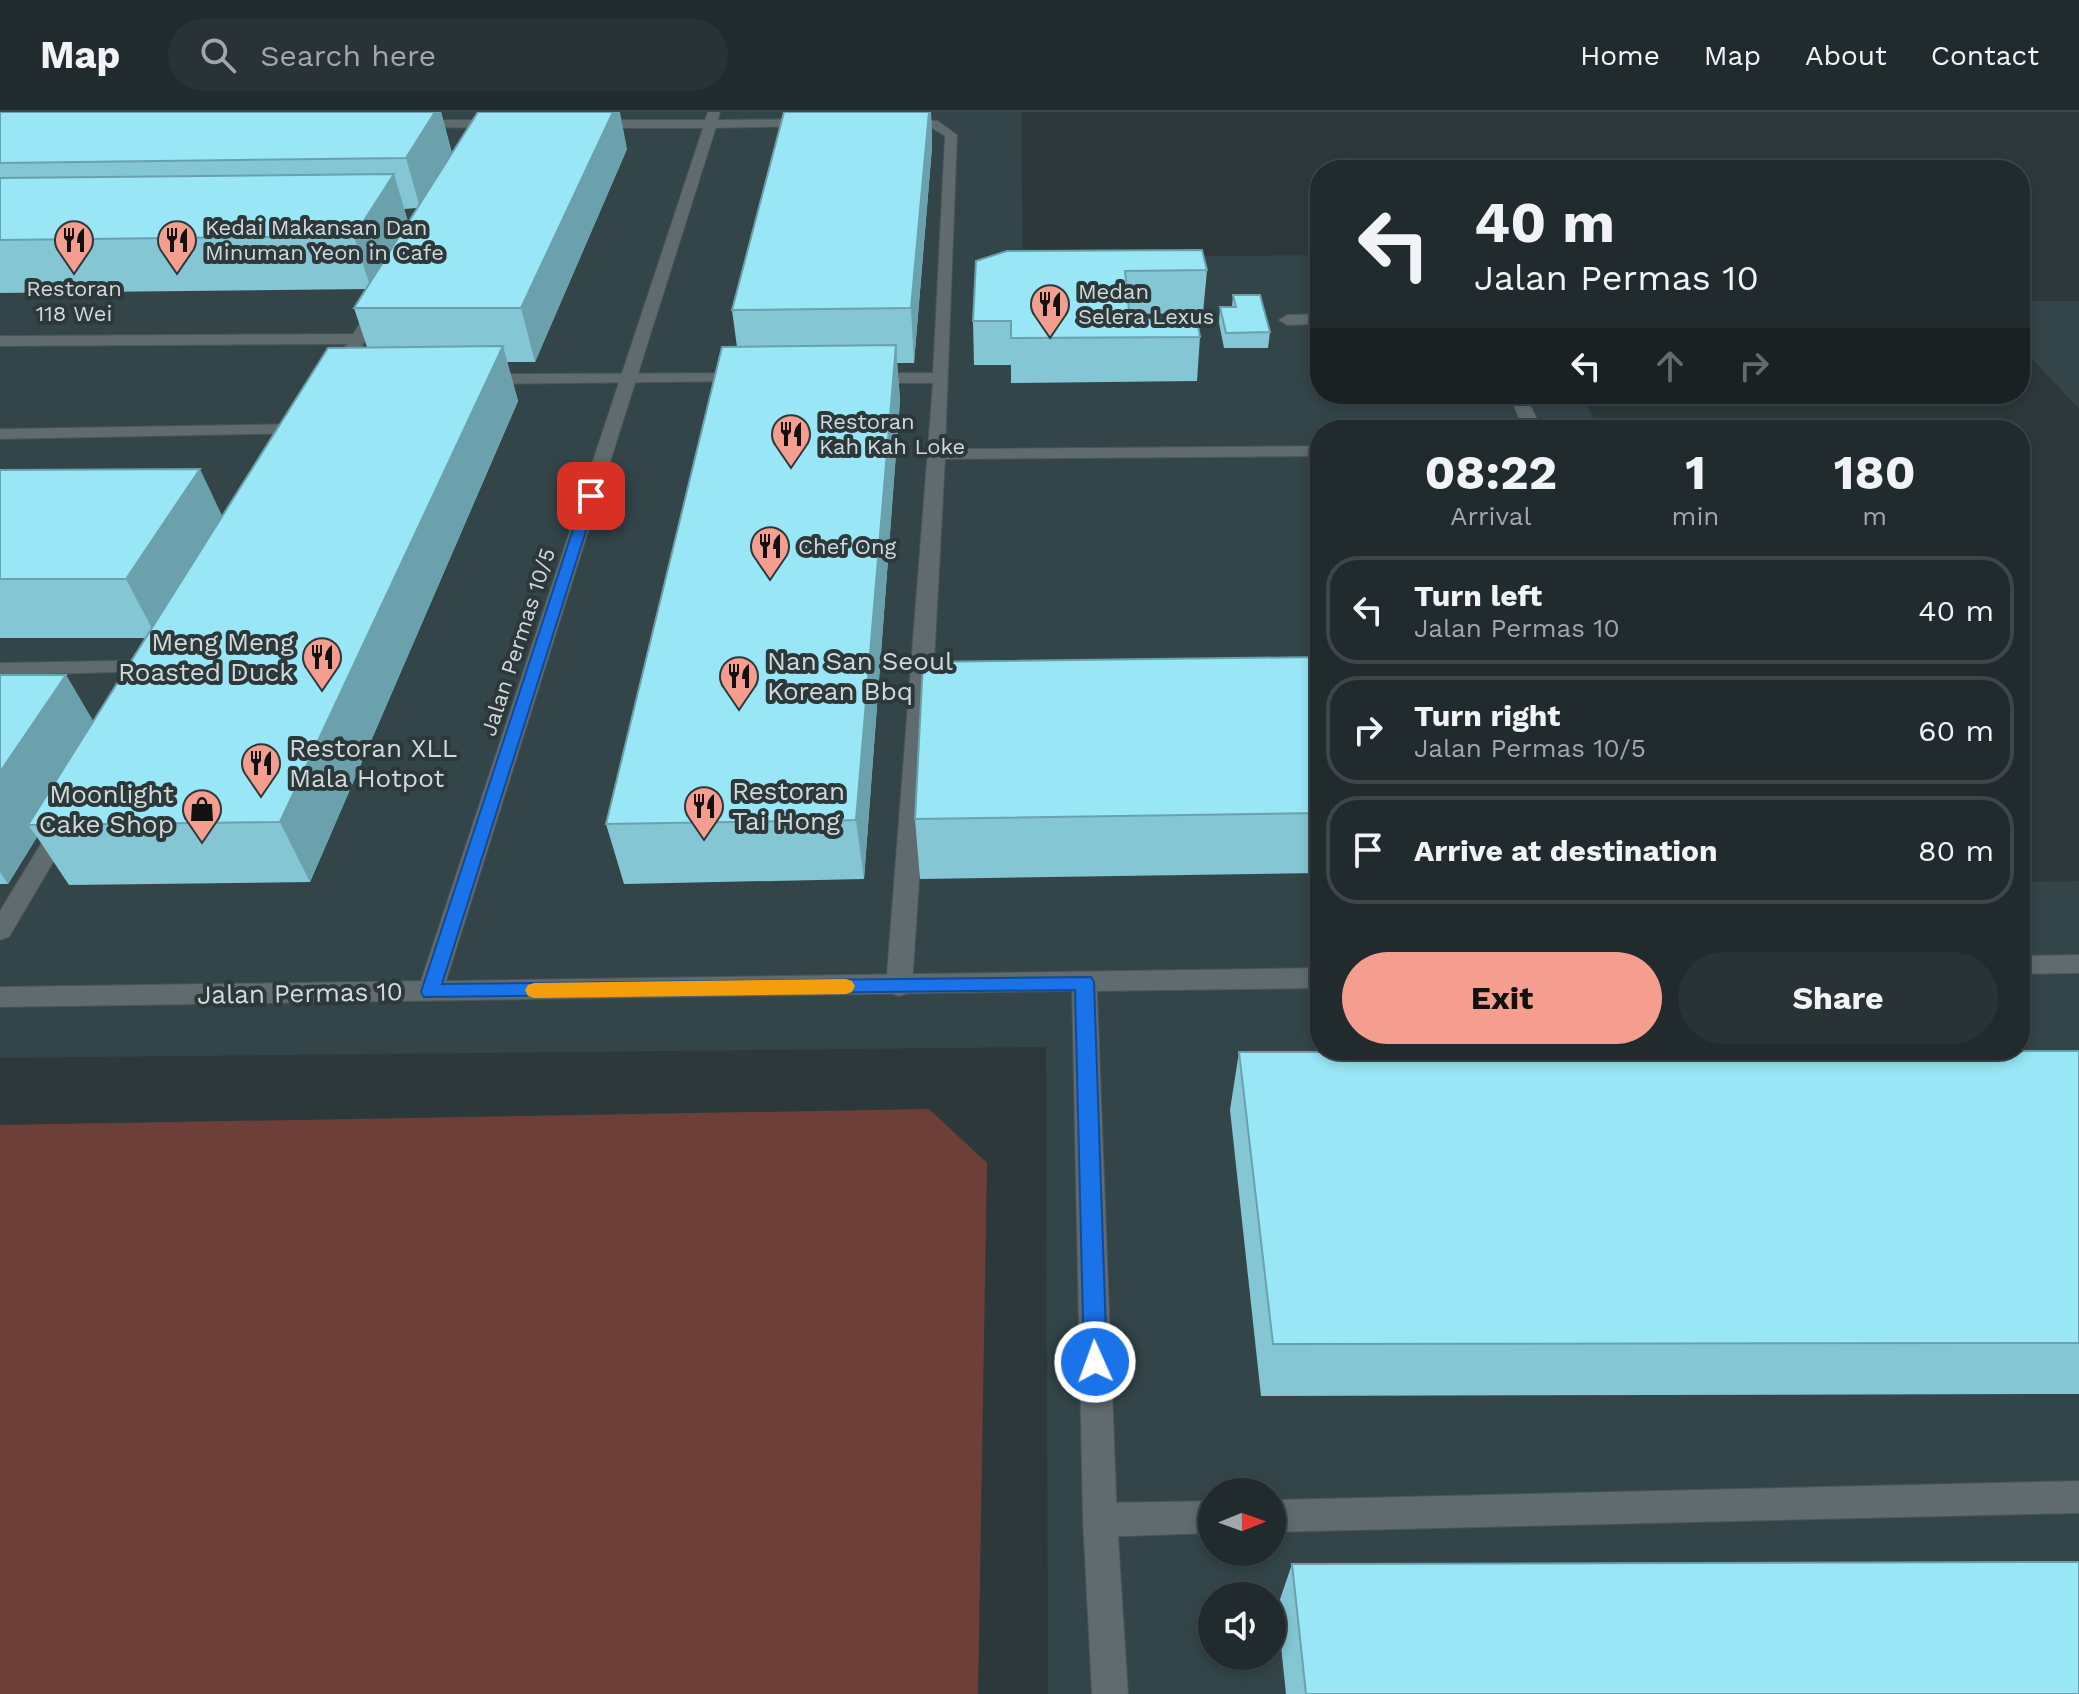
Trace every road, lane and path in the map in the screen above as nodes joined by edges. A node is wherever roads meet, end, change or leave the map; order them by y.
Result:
1 (712, 118) edge
2 (884, 122) edge
3 (837, 123) edge
4 (394, 124) edge
5 (496, 124) edge
6 (520, 124) edge
7 (568, 124) edge
8 (390, 285) edge
9 (1310, 319) edge
10 (1287, 320) dead end
11 (358, 339) junction
12 (0, 341) edge
13 (769, 378) edge
14 (847, 378) edge
15 (941, 378) junction
16 (457, 379) edge
17 (628, 379) junction
18 (336, 384) edge
19 (303, 429) edge
20 (0, 434) edge
21 (1310, 451) edge
22 (936, 454) junction
23 (160, 666) edge
24 (0, 669) edge
25 (923, 670) junction
26 (970, 670) edge
27 (72, 812) edge
28 (0, 931) edge
29 (2079, 964) edge
30 (2030, 965) edge
31 (1310, 978) edge
32 (1084, 982) junction
33 (899, 986) junction
34 (430, 992) junction
35 (0, 997) edge
36 (2079, 1497) edge
37 (1286, 1516) edge
38 (1198, 1517) edge
39 (1100, 1520) junction
40 (1110, 1694) edge

1 - 3 street
1 - 7 street
1 - 17 street, Jalan Permas 10/5
2 - 15 street
4 - 5 street
5 - 6 street
8 - 11 street
9 - 10 street
11 - 12 street
11 - 18 street
13 - 17 street
14 - 15 street
15 - 22 street
16 - 17 street
17 - 34 street, Jalan Permas 10/5
19 - 20 street
21 - 22 street
22 - 25 street
23 - 24 street
25 - 26 street
25 - 33 street
27 - 28 street
29 - 30 street
31 - 32 street, Jalan Permas 10
32 - 33 street, Jalan Permas 10
32 - 39 street
33 - 34 street, Jalan Permas 10
34 - 35 street, Jalan Permas 10
36 - 37 street
38 - 39 street
39 - 40 street

